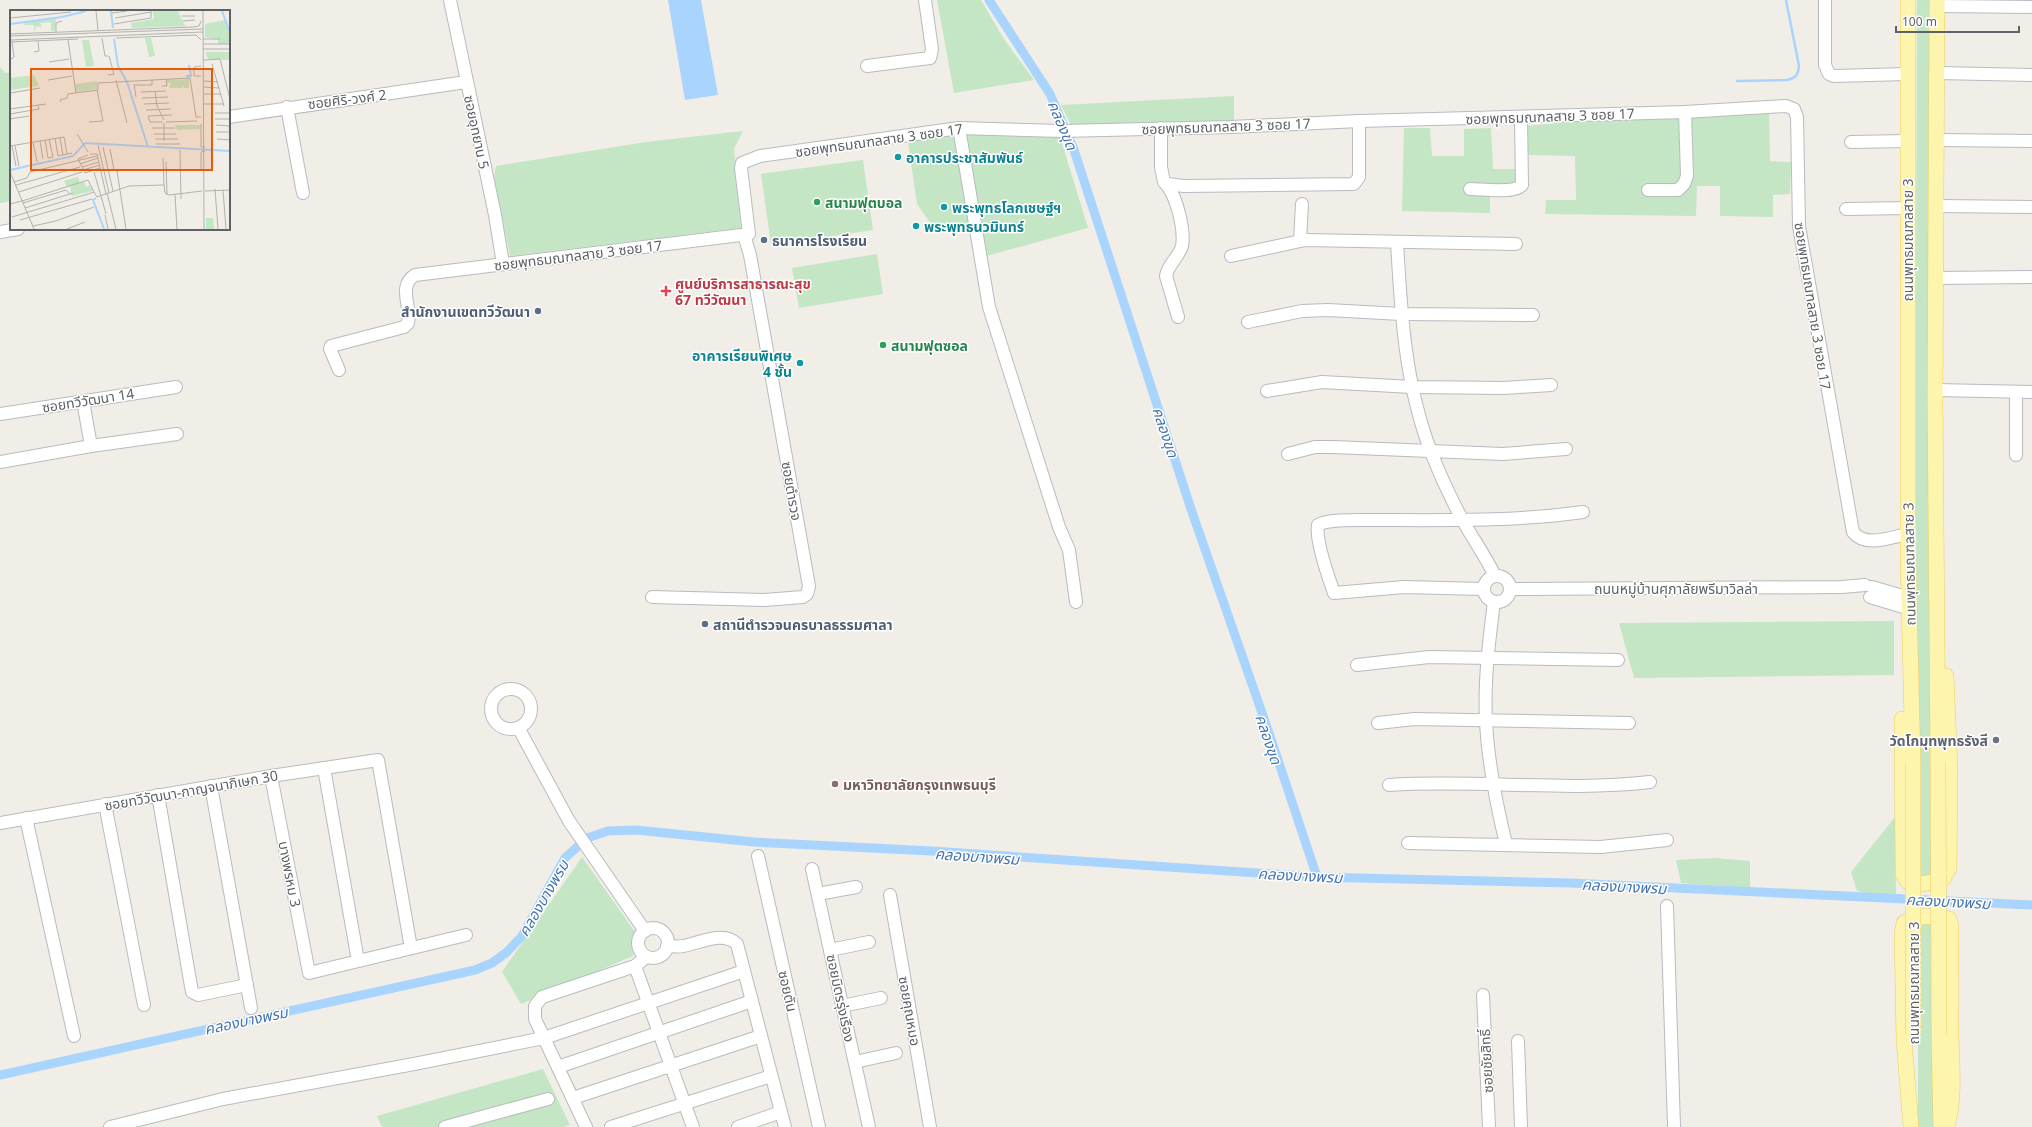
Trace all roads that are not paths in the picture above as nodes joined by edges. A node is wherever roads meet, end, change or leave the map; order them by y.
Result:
1 (450, 0) edge
2 (925, 0) edge
3 (1825, 0) edge
4 (1908, 0) edge
5 (1937, 3) edge
6 (2032, 8) edge
7 (866, 66) dead end
8 (1938, 73) junction
9 (1907, 74) junction
10 (2032, 75) edge
11 (466, 82) junction
12 (288, 107) junction
13 (1685, 112) junction
14 (230, 117) edge
15 (1520, 117) junction
16 (1359, 121) junction
17 (959, 128) junction
18 (1161, 128) junction
19 (1937, 140) junction
20 (1907, 141) junction
21 (2032, 141) edge
22 (1852, 142) dead end
23 (1167, 184) junction
24 (1470, 189) dead end
25 (1648, 190) dead end
26 (303, 193) dead end
27 (1302, 204) dead end
28 (1937, 206) junction
29 (2032, 207) edge
30 (1907, 208) junction
31 (1846, 209) dead end
32 (12, 230) edge
33 (0, 232) edge
34 (744, 235) junction
35 (1300, 241) junction
36 (1397, 242) junction
37 (1516, 244) dead end
38 (1231, 256) dead end
39 (503, 264) junction
40 (2032, 277) edge
41 (1936, 278) junction
42 (1401, 314) junction
43 (1533, 315) dead end
44 (1178, 317) dead end
45 (1248, 322) dead end
46 (339, 370) dead end
47 (1551, 385) dead end
48 (176, 387) dead end
49 (1412, 387) junction
50 (1935, 390) junction
51 (1268, 391) dead end
52 (2016, 392) junction
53 (2032, 392) edge
54 (83, 401) junction
55 (0, 414) edge
56 (177, 434) dead end
57 (91, 446) junction
58 (1566, 449) dead end
59 (1431, 451) junction
60 (1288, 454) dead end
61 (2016, 455) dead end
62 (0, 462) edge
63 (1583, 512) dead end
64 (1463, 520) junction
65 (1908, 534) junction
66 (1495, 576) junction
67 (1483, 589) junction
68 (1510, 589) junction
69 (652, 597) dead end
70 (1076, 602) dead end
71 (1494, 602) junction
72 (1909, 609) junction
73 (1937, 618) junction
74 (1488, 657) junction
75 (1618, 660) dead end
76 (1358, 665) dead end
77 (1486, 720) junction
78 (1378, 723) dead end
79 (1629, 723) dead end
80 (519, 729) dead end
81 (324, 768) junction
82 (271, 776) junction
83 (1650, 782) dead end
84 (1492, 784) junction
85 (1389, 785) dead end
86 (211, 786) junction
87 (158, 795) junction
88 (105, 804) junction
89 (26, 818) junction
90 (0, 823) edge
91 (1667, 840) dead end
92 (1408, 843) dead end
93 (1506, 844) junction
94 (758, 856) dead end
95 (812, 869) dead end
96 (856, 887) dead end
97 (818, 894) junction
98 (890, 895) dead end
99 (1667, 906) dead end
100 (644, 931) junction
101 (466, 935) dead end
102 (870, 942) dead end
103 (667, 946) junction
104 (411, 948) junction
105 (830, 950) junction
106 (646, 957) junction
107 (358, 961) junction
108 (636, 966) junction
109 (744, 971) junction
110 (247, 985) junction
111 (1483, 995) dead end
112 (881, 998) dead end
113 (752, 1001) junction
114 (649, 1003) junction
115 (144, 1005) dead end
116 (842, 1006) junction
117 (251, 1008) dead end
118 (659, 1032) junction
119 (74, 1036) dead end
120 (761, 1036) junction
121 (544, 1038) junction
122 (1518, 1041) dead end
123 (896, 1053) dead end
124 (855, 1062) junction
125 (671, 1066) junction
126 (558, 1067) junction
127 (771, 1076) junction
128 (573, 1098) junction
129 (548, 1099) dead end
130 (684, 1104) junction
131 (781, 1112) junction
132 (110, 1127) edge
133 (445, 1127) edge
134 (586, 1127) edge
135 (611, 1127) edge
136 (693, 1127) edge
137 (738, 1127) edge
138 (785, 1127) edge
139 (819, 1127) edge
140 (869, 1127) edge
141 (930, 1127) edge
142 (1489, 1127) edge
143 (1521, 1127) edge
144 (1674, 1127) edge
145 (1912, 1127) edge
146 (1941, 1127) edge
147 (1947, 1127) edge

1 - 11 street, ซอยอุทยาน 5
2 - 7 street
3 - 9 street
4 - 9 main road, ถนนพุทธมณฑลสาย 3
5 - 6 street
5 - 8 main road, ถนนพุทธมณฑลสาย 3
8 - 10 street
8 - 19 main road, ถนนพุทธมณฑลสาย 3
9 - 20 main road, ถนนพุทธมณฑลสาย 3
11 - 12 street, ซอยศิริ-วงศ์ 2
11 - 39 street, ซอยอุทยาน 5
12 - 14 street, ซอยศิริ-วงศ์ 2
12 - 26 street
13 - 15 street, ซอยพุทธมณฑลสาย 3 ซอย 17
13 - 25 street
13 - 65 street, ซอยพุทธมณฑลสาย 3 ซอย 17
15 - 16 street, ซอยพุทธมณฑลสาย 3 ซอย 17
15 - 24 street
16 - 18 street, ซอยพุทธมณฑลสาย 3 ซอย 17
16 - 23 street
17 - 18 street, ซอยพุทธมณฑลสาย 3 ซอย 17
17 - 34 street, ซอยพุทธมณฑลสาย 3 ซอย 17
17 - 70 street
18 - 23 street
19 - 21 street
19 - 28 main road, ถนนพุทธมณฑลสาย 3
20 - 22 street
20 - 30 main road, ถนนพุทธมณฑลสาย 3
23 - 44 street
27 - 35 street
28 - 29 street
28 - 41 main road, ถนนพุทธมณฑลสาย 3
30 - 31 street
30 - 65 main road, ถนนพุทธมณฑลสาย 3
32 - 33 street
34 - 39 street, ซอยพุทธมณฑลสาย 3 ซอย 17
34 - 69 street, ซอยตำรวจ
35 - 36 street
35 - 38 street
36 - 37 street
36 - 42 street
39 - 46 street, ซอยพุทธมณฑลสาย 3 ซอย 17
40 - 41 street
41 - 50 main road, ถนนพุทธมณฑลสาย 3
42 - 43 street
42 - 45 street
42 - 49 street
47 - 49 street
48 - 54 street, ซอยทวีวัฒนา 14
49 - 51 street
49 - 59 street
50 - 52 street
50 - 73 main road, ถนนพุทธมณฑลสาย 3
52 - 53 street
52 - 61 street
54 - 55 street, ซอยทวีวัฒนา 14
54 - 57 street
56 - 57 street
57 - 62 street
58 - 59 street
59 - 60 street
59 - 64 street
63 - 64 street
64 - 66 street
64 - 67 street
65 - 72 main road, ถนนพุทธมณฑลสาย 3
66 - 67 street
66 - 68 street
67 - 71 street
68 - 71 street
68 - 72 street, ถนนหมู่บ้านศุภาลัยพรีมาวิลล่า
71 - 74 street
72 - 73 main road
72 - 145 main road, ถนนพุทธมณฑลสาย 3, bridge
73 - 146 main road, ถนนพุทธมณฑลสาย 3, bridge
74 - 75 street
74 - 76 street
74 - 77 street
77 - 78 street
77 - 79 street
77 - 84 street
80 - 100 street
81 - 82 street, ซอยทวีวัฒนา-กาญจนาภิเษก 30
81 - 104 street, ซอยทวีวัฒนา-กาญจนาภิเษก 30
81 - 107 street
82 - 86 street, ซอยทวีวัฒนา-กาญจนาภิเษก 30
82 - 107 street, บางพรหม 3
83 - 84 street
84 - 85 street
84 - 93 street
86 - 87 street, ซอยทวีวัฒนา-กาญจนาภิเษก 30
86 - 110 street
87 - 88 street, ซอยทวีวัฒนา-กาญจนาภิเษก 30
87 - 110 street
88 - 89 street, ซอยทวีวัฒนา-กาญจนาภิเษก 30
88 - 115 street
89 - 90 street, ซอยทวีวัฒนา-กาญจนาภิเษก 30
89 - 119 street
91 - 93 street
92 - 93 street
94 - 139 street, ซอยตัน
95 - 97 street, ซอยมิตรรุ่งเรือง
96 - 97 street
97 - 105 street, ซอยมิตรรุ่งเรือง
98 - 141 street, ซอยคุณหมอ
99 - 144 street
100 - 103 street
100 - 106 street
101 - 104 street
102 - 105 street
103 - 106 street
103 - 109 street
104 - 107 street
105 - 116 street, ซอยมิตรรุ่งเรือง
106 - 108 street
108 - 114 street
108 - 121 street
109 - 113 street
109 - 114 street
110 - 117 street
111 - 142 street, ซอยชัยสิทธิ์
112 - 116 street
113 - 118 street
113 - 120 street
114 - 118 street
114 - 121 street
116 - 124 street, ซอยมิตรรุ่งเรือง
118 - 125 street
118 - 126 street
120 - 125 street
120 - 127 street
121 - 126 street
121 - 132 street
122 - 143 street
123 - 124 street
124 - 140 street, ซอยมิตรรุ่งเรือง
125 - 128 street
125 - 130 street
126 - 128 street
127 - 130 street
127 - 131 street
128 - 134 street
129 - 133 street
130 - 135 street
130 - 136 street
131 - 137 street
131 - 138 street
145 - 147 main road

